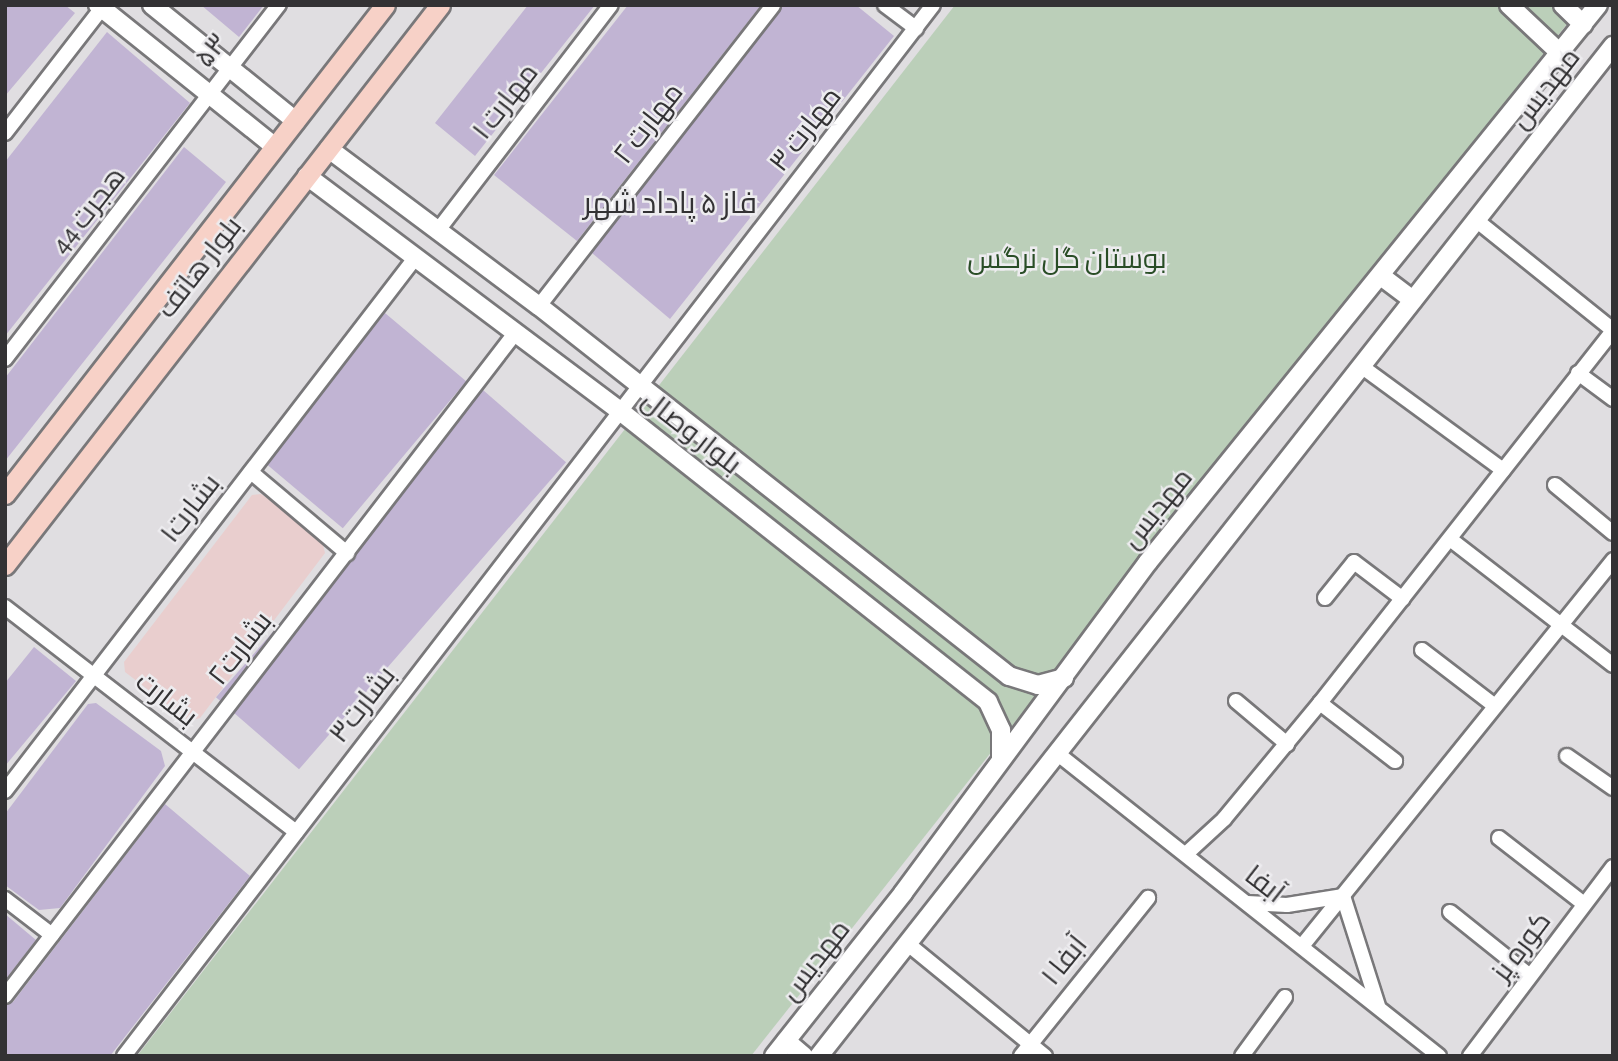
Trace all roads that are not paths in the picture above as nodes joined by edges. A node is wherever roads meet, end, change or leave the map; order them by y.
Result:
1 (152, 5) edge
2 (279, 5) edge
3 (385, 5) edge
4 (440, 5) edge
5 (611, 5) edge
6 (773, 5) edge
7 (885, 5) edge
8 (933, 5) edge
9 (1509, 5) edge
10 (1563, 5) edge
11 (1598, 5) edge
12 (100, 7) edge
13 (1583, 24) junction
14 (916, 28) junction
15 (1613, 46) edge
16 (1560, 53) junction
17 (231, 67) junction
18 (211, 93) junction
19 (296, 121) junction
20 (5, 133) edge
21 (275, 147) junction
22 (329, 149) junction
23 (307, 176) junction
24 (1476, 220) junction
25 (439, 229) junction
26 (416, 257) junction
27 (1381, 276) junction
28 (1413, 300) junction
29 (539, 306) junction
30 (1613, 330) edge
31 (516, 332) junction
32 (5, 359) edge
33 (1362, 366) junction
34 (1578, 373) junction
35 (641, 385) junction
36 (1613, 399) edge
37 (620, 411) junction
38 (1503, 470) junction
39 (251, 472) junction
40 (1555, 485) dead end
41 (5, 494) edge
42 (1613, 533) edge
43 (1450, 539) junction
44 (347, 553) junction
45 (1613, 560) edge
46 (5, 565) edge
47 (1325, 598) dead end
48 (1403, 599) junction
49 (5, 607) edge
50 (1561, 625) junction
51 (1422, 650) dead end
52 (1613, 665) edge
53 (94, 676) junction
54 (1064, 678) junction
55 (1236, 701) dead end
56 (1320, 703) junction
57 (1495, 706) junction
58 (1287, 744) junction
59 (193, 752) junction
60 (1058, 754) junction
61 (1567, 756) dead end
62 (1001, 759) junction
63 (1395, 761) dead end
64 (1613, 788) edge
65 (5, 791) edge
66 (296, 832) junction
67 (1499, 838) dead end
68 (1186, 854) junction
69 (1613, 867) edge
70 (1343, 896) junction
71 (1148, 898) dead end
72 (5, 899) edge
73 (1247, 903) junction
74 (1584, 904) junction
75 (1450, 912) dead end
76 (52, 935) junction
77 (908, 944) junction
78 (1302, 946) junction
79 (1530, 976) junction
80 (5, 996) edge
81 (1285, 997) dead end
82 (1378, 1007) junction
83 (786, 1041) junction
84 (1031, 1044) junction
85 (124, 1056) edge
86 (774, 1056) edge
87 (804, 1056) edge
88 (819, 1056) edge
89 (1021, 1056) edge
90 (1045, 1056) edge
91 (1242, 1056) edge
92 (1439, 1056) edge
93 (1470, 1056) edge

1 - 17 street
2 - 17 street, ۵۳
3 - 19 main road, بلوار هاتف
4 - 22 main road, بلوار هاتف
5 - 25 street, مهارت ۱
6 - 29 street, مهارت ۲
7 - 14 street
8 - 14 street, مهارت ۳
9 - 16 street
10 - 13 street
11 - 13 street, مهدیس
12 - 18 street
12 - 20 street
13 - 16 street, مهدیس
14 - 35 street, مهارت ۳
15 - 24 street, مهدیس
16 - 27 street, مهدیس
17 - 18 street, ۵۳
17 - 19 street
18 - 21 street
18 - 32 street, هجرت 44
19 - 21 main road, بلوار هاتف
21 - 41 main road, بلوار هاتف
22 - 23 main road, بلوار هاتف
22 - 25 street, بلوار وصال
23 - 26 street, بلوار وصال
23 - 46 main road, بلوار هاتف
24 - 28 street, مهدیس
24 - 30 street
25 - 29 street, بلوار وصال
26 - 31 street, بلوار وصال
26 - 39 street, بشارت۱
27 - 28 street
27 - 54 street, مهدیس
28 - 33 street, مهدیس
29 - 35 street, بلوار وصال
30 - 34 street
31 - 37 street, بلوار وصال
31 - 44 street, بشارت۲
33 - 38 street
33 - 60 street, مهدیس
34 - 36 street
34 - 38 street
35 - 37 street, بشارت۳
35 - 54 street, بلوار وصال
37 - 62 street, بلوار وصال
37 - 66 street, بشارت۳
38 - 43 street
39 - 44 street
39 - 53 street, بشارت۱
40 - 42 street
43 - 48 street
43 - 50 street
44 - 59 street, بشارت۲
45 - 50 street
47 - 48 street
48 - 56 street
49 - 53 street, بشارت
50 - 52 street
50 - 57 street
51 - 57 street
53 - 59 street, بشارت
53 - 65 street, بشارت۱
54 - 62 street, مهدیس
55 - 58 street
56 - 58 street
56 - 63 street
57 - 70 street
58 - 68 street
59 - 66 street, بشارت
59 - 76 street, بشارت۲
60 - 68 street, آبفا
60 - 77 street, مهدیس
61 - 64 street
62 - 83 street, مهدیس
66 - 85 street, بشارت۳
67 - 74 street
68 - 73 street, آبفا
69 - 74 street, کوره پز
70 - 73 street
70 - 78 street
70 - 82 street
71 - 84 street, آبفا ۱
72 - 76 street
73 - 78 street, آبفا
74 - 79 street, کوره پز
75 - 79 street
76 - 80 street, بشارت۲
77 - 84 street
77 - 88 street, مهدیس
78 - 82 street, آبفا
79 - 93 street, کوره پز
81 - 91 street
82 - 92 street, آبفا
83 - 86 street, مهدیس
83 - 87 street
84 - 89 street, آبفا ۱
84 - 90 street

